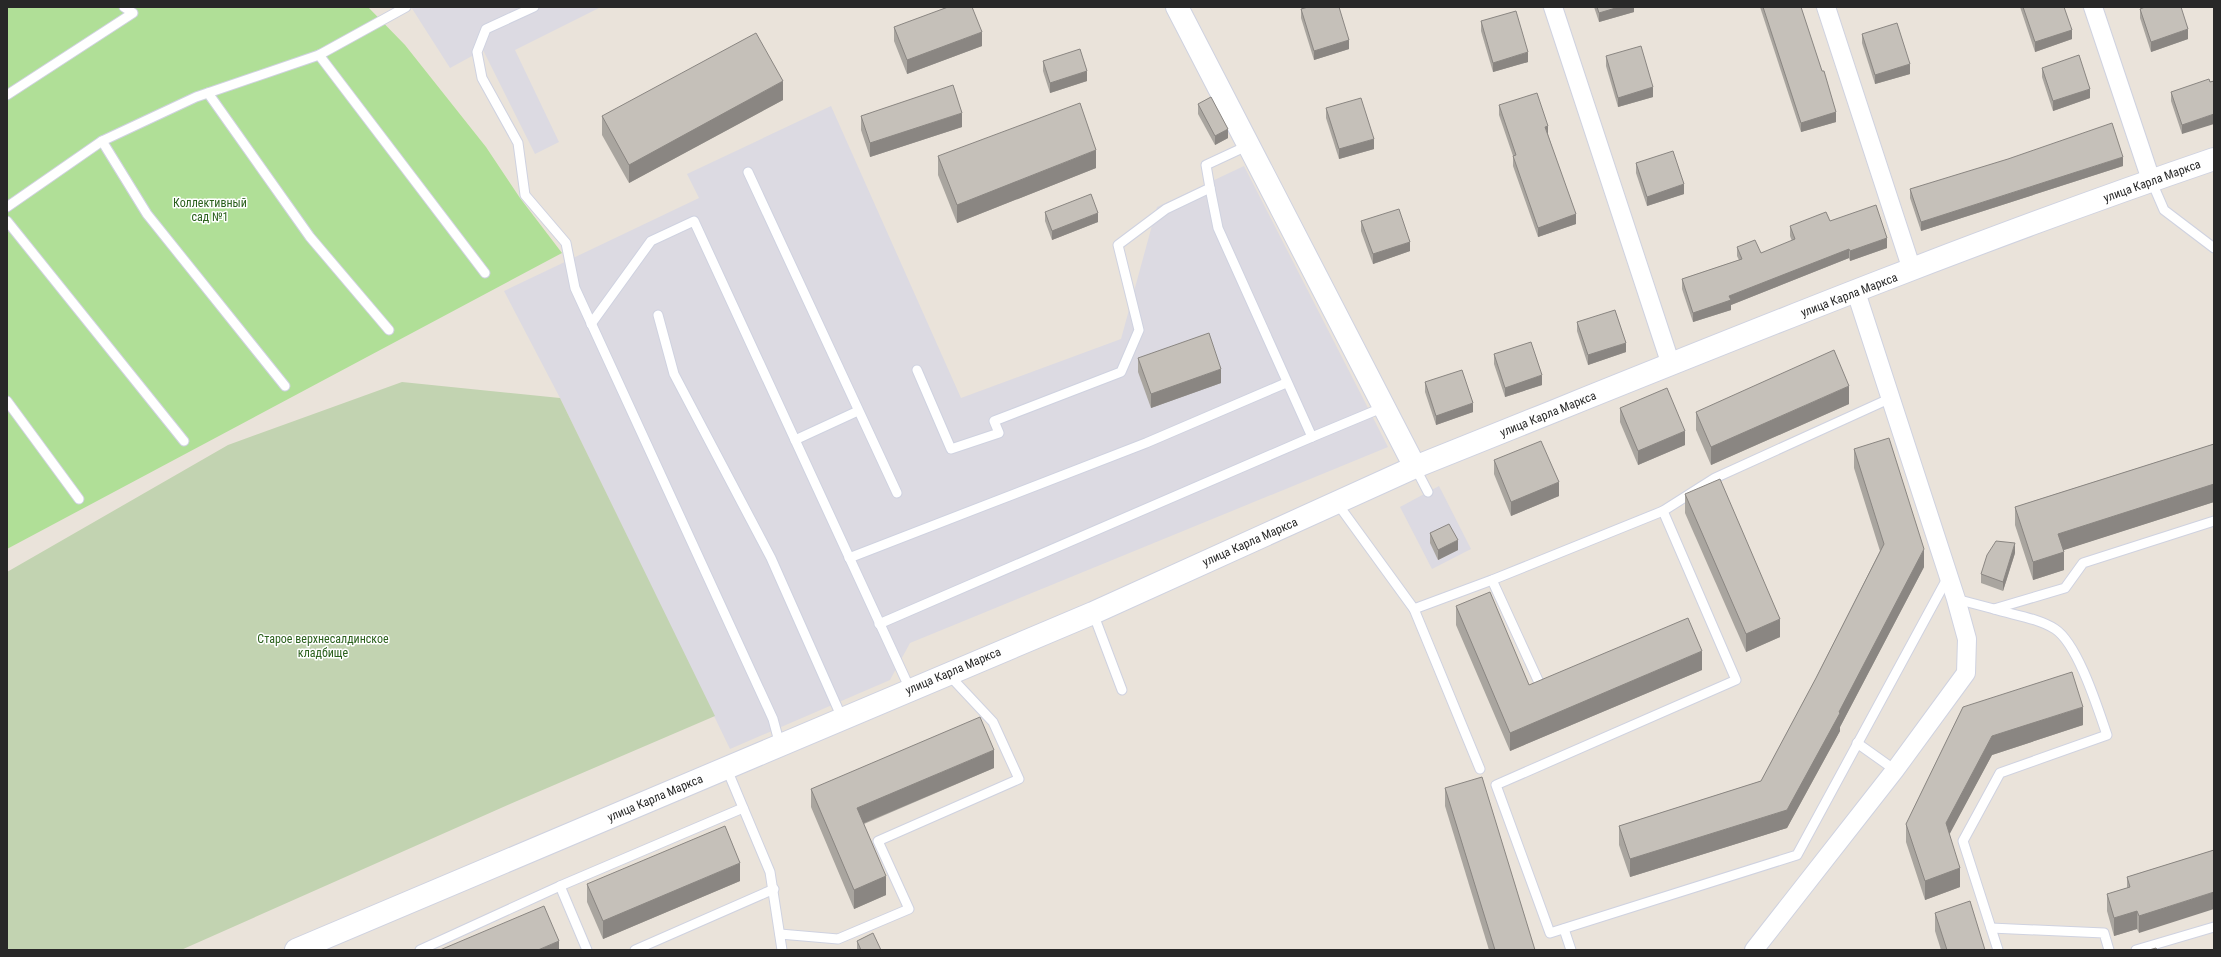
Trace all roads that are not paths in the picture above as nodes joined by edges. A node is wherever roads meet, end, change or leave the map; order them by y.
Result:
1 (124, 7) edge
2 (406, 7) edge
3 (534, 7) edge
4 (1177, 7) edge
5 (1553, 7) edge
6 (1826, 7) edge
7 (2093, 7) edge
8 (319, 55) junction
9 (208, 93) junction
10 (7, 94) edge
11 (102, 141) junction
12 (1249, 146) junction
13 (2214, 159) edge
14 (748, 172) dead end
15 (2151, 180) junction
16 (1210, 188) junction
17 (7, 207) edge
18 (7, 221) edge
19 (2214, 248) edge
20 (1912, 270) junction
21 (484, 273) dead end
22 (1856, 292) junction
23 (658, 315) dead end
24 (591, 324) junction
25 (389, 330) dead end
26 (1671, 365) junction
27 (916, 370) dead end
28 (1286, 383) junction
29 (285, 386) dead end
30 (1891, 398) junction
31 (7, 401) edge
32 (1384, 407) junction
33 (858, 411) junction
34 (1312, 437) junction
35 (794, 440) junction
36 (184, 441) dead end
37 (1415, 466) junction
38 (1428, 492) dead end
39 (897, 494) dead end
40 (78, 499) dead end
41 (1337, 503) junction
42 (1663, 511) junction
43 (2214, 521) edge
44 (849, 558) junction
45 (1948, 577) junction
46 (1492, 580) junction
47 (1956, 599) junction
48 (1414, 608) junction
49 (1994, 609) junction
50 (1093, 613) junction
51 (879, 624) junction
52 (948, 674) junction
53 (910, 689) junction
54 (1542, 689) edge
55 (1122, 690) dead end
56 (842, 718) junction
57 (1857, 743) junction
58 (780, 745) junction
59 (726, 767) junction
60 (1480, 769) dead end
61 (1895, 770) junction
62 (743, 808) junction
63 (560, 886) junction
64 (774, 889) junction
65 (2214, 927) edge
66 (1991, 928) junction
67 (1564, 929) junction
68 (780, 934) junction
69 (296, 950) edge
70 (420, 950) edge
71 (587, 950) edge
72 (635, 950) edge
73 (782, 950) edge
74 (1571, 950) edge
75 (1754, 950) edge
76 (1998, 950) edge
77 (2109, 950) edge
78 (2136, 950) edge

1 - 10 lane
2 - 8 lane
3 - 24 lane
4 - 12 main road
5 - 26 street
6 - 20 street
7 - 15 street
8 - 9 lane
8 - 21 lane
9 - 11 lane
9 - 25 lane
11 - 17 lane
11 - 29 lane
12 - 16 lane
12 - 32 main road
13 - 15 main road, улица Карла Маркса
14 - 33 lane
15 - 19 lane
15 - 20 main road, улица Карла Маркса
16 - 27 lane
16 - 28 lane
18 - 36 lane
20 - 22 main road, улица Карла Маркса
22 - 26 main road, улица Карла Маркса
22 - 30 street
23 - 56 lane
24 - 35 lane
24 - 58 lane
26 - 37 main road, улица Карла Маркса
28 - 34 lane
28 - 44 lane
30 - 42 lane
30 - 45 street
31 - 40 lane
32 - 34 lane
32 - 37 main road
33 - 35 lane
33 - 39 lane
34 - 51 lane
35 - 44 lane
37 - 38 lane
37 - 41 main road, улица Карла Маркса
41 - 48 lane
41 - 50 main road, улица Карла Маркса
42 - 46 lane
42 - 67 lane
43 - 49 lane
44 - 51 lane
45 - 47 street
45 - 57 lane
46 - 48 lane
46 - 54 lane
47 - 49 lane
47 - 61 street
48 - 60 lane
49 - 66 lane
50 - 52 main road, улица Карла Маркса
50 - 55 lane
51 - 53 lane
52 - 53 main road, улица Карла Маркса
52 - 68 lane
53 - 56 main road, улица Карла Маркса
56 - 58 main road, улица Карла Маркса
57 - 61 lane
57 - 67 lane
58 - 59 main road, улица Карла Маркса
59 - 62 lane
59 - 69 main road, улица Карла Маркса
61 - 75 street
62 - 63 lane
62 - 64 lane
63 - 70 lane
63 - 71 lane
64 - 68 lane
64 - 72 lane
65 - 78 lane
66 - 76 lane
66 - 77 lane
67 - 74 lane
68 - 73 lane

